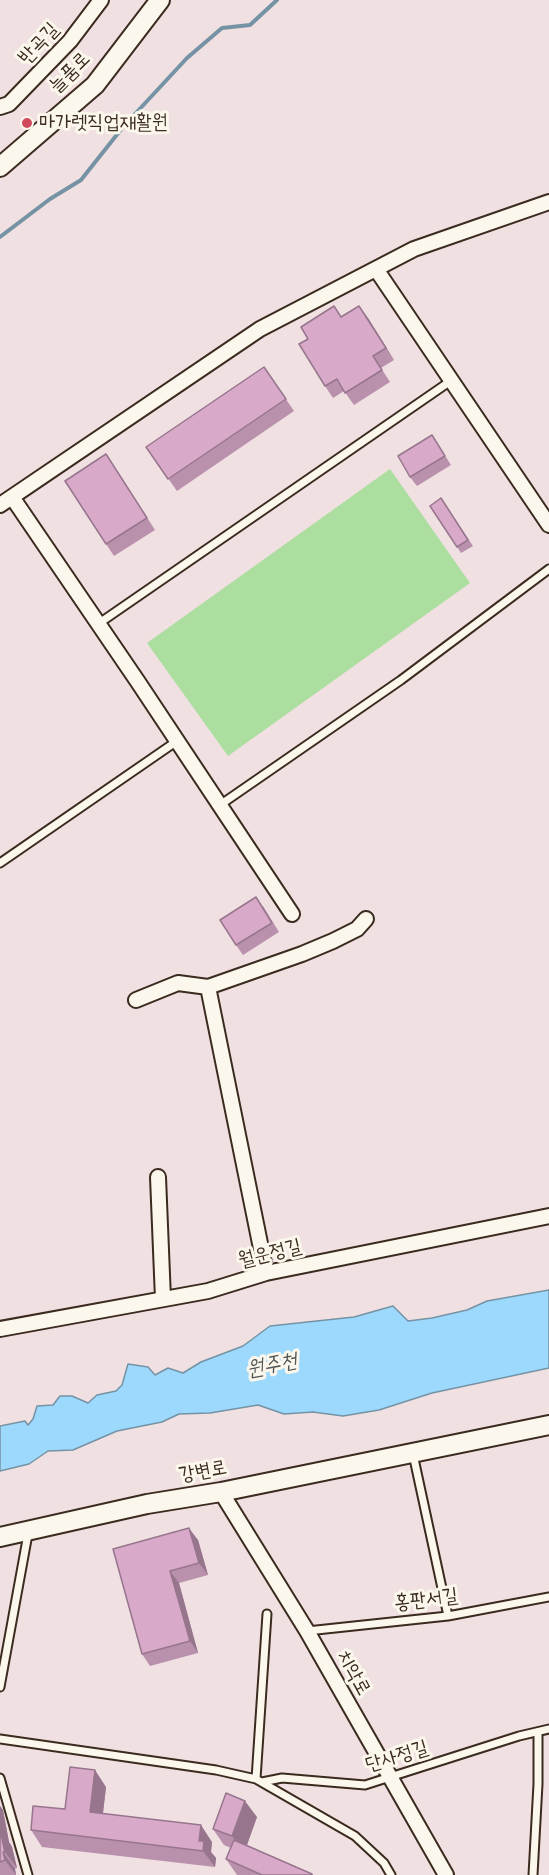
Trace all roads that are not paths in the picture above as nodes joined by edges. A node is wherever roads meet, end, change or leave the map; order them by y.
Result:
1 (101, 0) edge
2 (160, 0) edge
3 (0, 107) edge
4 (0, 167) edge
5 (549, 202) edge
6 (376, 269) junction
7 (452, 380) junction
8 (6, 501) edge
9 (549, 525) edge
10 (549, 569) edge
11 (98, 624) junction
12 (177, 741) junction
13 (220, 805) junction
14 (0, 863) edge
15 (292, 914) dead end
16 (366, 919) dead end
17 (208, 987) junction
18 (136, 1000) dead end
19 (158, 1177) dead end
20 (549, 1216) edge
21 (266, 1273) junction
22 (163, 1299) junction
23 (0, 1329) edge
24 (549, 1425) edge
25 (413, 1454) junction
26 (221, 1492) junction
27 (29, 1532) junction
28 (0, 1537) edge
29 (549, 1597) edge
30 (267, 1614) dead end
31 (448, 1616) junction
32 (307, 1631) junction
33 (0, 1687) edge
34 (549, 1729) edge
35 (538, 1732) junction
36 (0, 1739) edge
37 (388, 1776) junction
38 (0, 1778) edge
39 (259, 1780) junction
40 (28, 1875) edge
41 (391, 1875) edge
42 (446, 1875) edge
43 (533, 1875) edge

1 - 3 street, 반곡길
2 - 4 street, 늘품로
5 - 6 street
6 - 7 street
6 - 8 street
7 - 9 street
7 - 11 lane
8 - 11 street
10 - 13 lane
11 - 12 street
12 - 13 street
12 - 14 lane
13 - 15 street
16 - 17 street
17 - 18 street
17 - 21 street
19 - 22 street
20 - 21 street, 월운정길
21 - 22 street, 월운정길
22 - 23 street, 월운정길
24 - 25 street, 강변로
25 - 26 street, 강변로
25 - 31 lane
26 - 27 street, 강변로
26 - 32 street, 치악로
27 - 28 street, 강변로
27 - 33 lane
29 - 31 lane, 홍판서길
30 - 39 lane
31 - 32 lane, 홍판서길
32 - 37 street, 치악로
34 - 35 lane, 단사정길
35 - 37 lane, 단사정길
35 - 43 lane
36 - 39 lane, 단사정길
37 - 39 lane, 단사정길
37 - 42 street, 치악로
38 - 40 lane
39 - 41 lane, 단사정길

